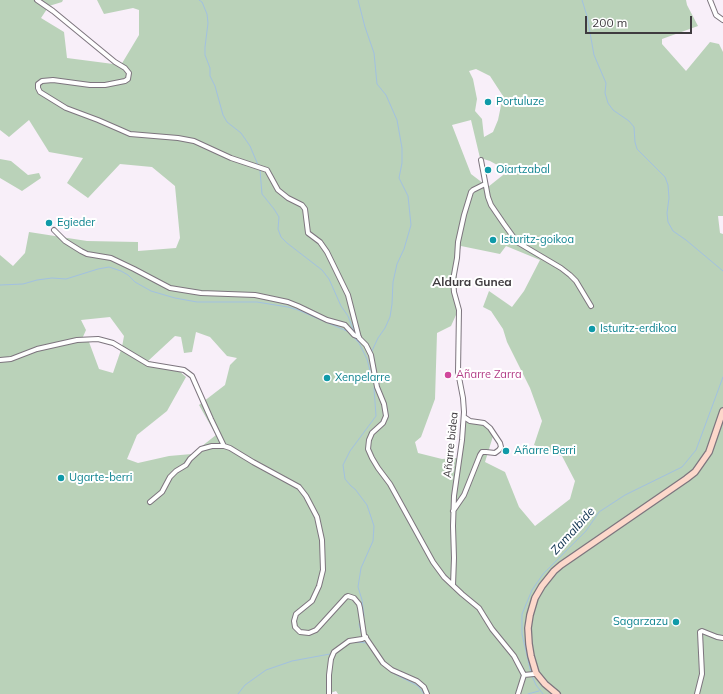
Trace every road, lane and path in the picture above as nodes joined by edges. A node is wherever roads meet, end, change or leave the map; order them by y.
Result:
1 (37, 0) edge
2 (710, 0) edge
3 (723, 20) edge
4 (481, 160) dead end
5 (485, 184) junction
6 (54, 230) dead end
7 (591, 306) dead end
8 (359, 338) junction
9 (0, 360) edge
10 (723, 411) edge
11 (464, 417) junction
12 (224, 446) junction
13 (150, 502) dead end
14 (453, 511) junction
15 (453, 585) junction
16 (366, 637) junction
17 (723, 638) edge
18 (535, 672) junction
19 (525, 675) junction
20 (330, 694) edge
21 (427, 694) edge
22 (518, 694) edge
23 (556, 694) edge
24 (697, 694) edge

1 - 8 street
2 - 3 street
4 - 5 street
5 - 7 street
5 - 11 street, Añarre bidea
6 - 8 street
8 - 15 street
9 - 12 street
10 - 18 main road
11 - 14 street, Añarre bidea
11 - 14 street
12 - 13 street
12 - 16 street
14 - 15 street, Añarre bidea
15 - 19 street
16 - 20 street
16 - 21 street
17 - 24 street
18 - 19 street
18 - 23 main road
19 - 22 street

